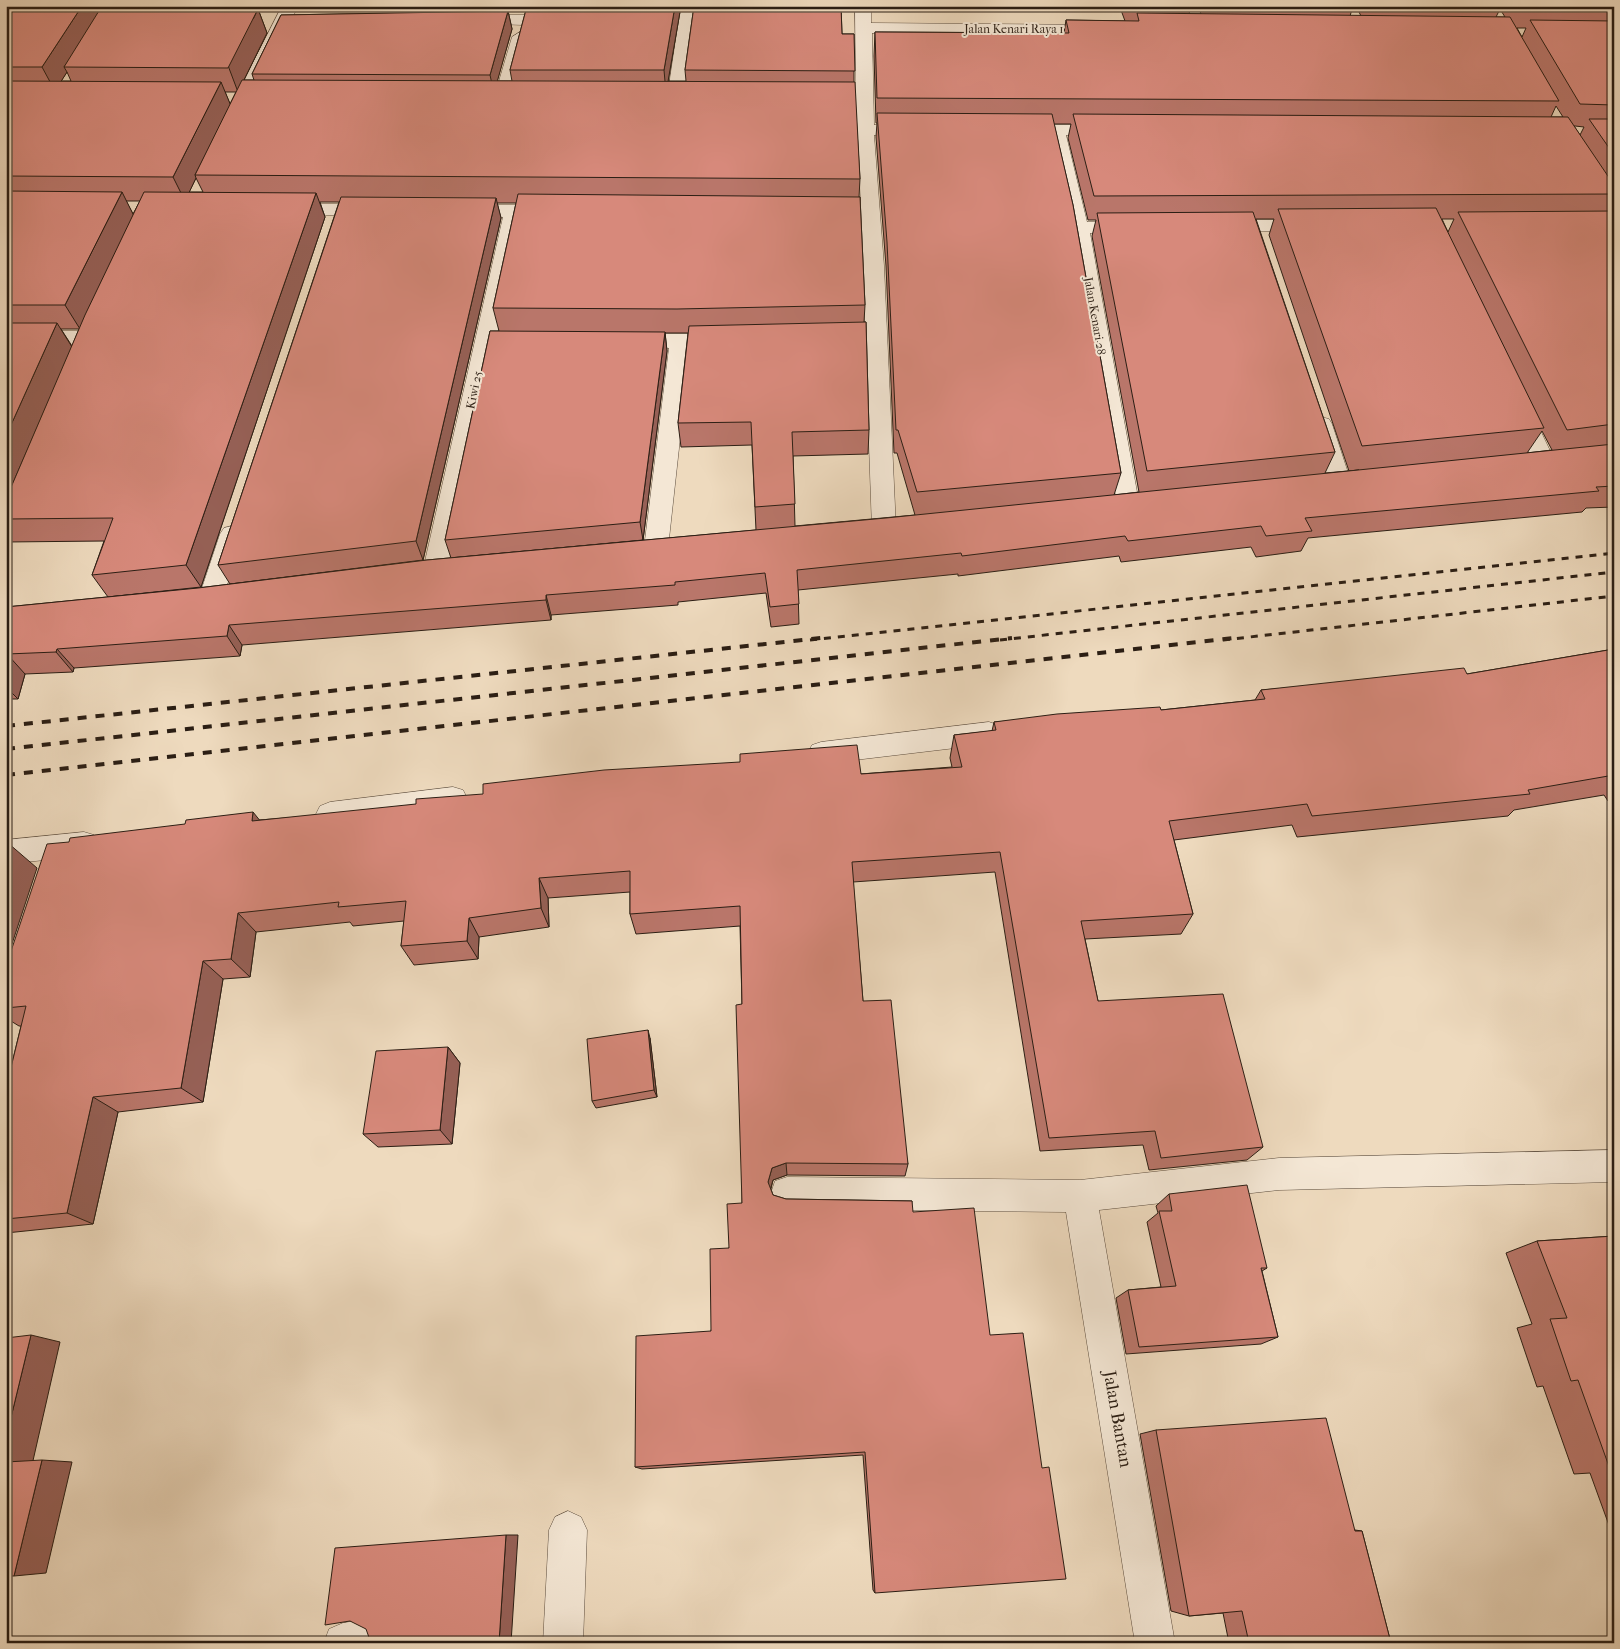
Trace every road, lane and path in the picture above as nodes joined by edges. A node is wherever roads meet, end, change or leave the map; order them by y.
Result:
1 (290, 6) edge
2 (689, 6) edge
3 (863, 6) edge
4 (526, 13) edge
5 (458, 20) edge
6 (864, 28) junction
7 (1119, 30) edge
8 (225, 98) dead end
9 (244, 98) junction
10 (264, 98) edge
11 (484, 98) edge
12 (504, 98) junction
13 (523, 98) edge
14 (657, 98) edge
15 (676, 98) junction
16 (696, 99) edge
17 (806, 100) edge
18 (866, 101) junction
19 (865, 130) junction
20 (932, 130) edge
21 (999, 130) edge
22 (1056, 130) junction
23 (1125, 130) edge
24 (228, 132) edge
25 (270, 210) edge
26 (397, 210) edge
27 (446, 211) edge
28 (514, 211) junction
29 (573, 211) edge
30 (802, 213) edge
31 (871, 214) junction
32 (1206, 226) edge
33 (1323, 226) edge
34 (1147, 227) edge
35 (1079, 228) junction
36 (6, 338) edge
37 (88, 338) edge
38 (748, 340) edge
39 (612, 341) edge
40 (680, 342) junction
41 (1510, 392) edge
42 (1315, 406) edge
43 (1543, 462) edge
44 (1340, 482) edge
45 (1128, 503) edge
46 (238, 514) edge
47 (884, 529) edge
48 (656, 548) edge
49 (435, 570) edge
50 (211, 597) edge
51 (1010, 730) edge
52 (802, 756) edge
53 (475, 796) edge
54 (307, 816) edge
55 (110, 840) edge
56 (60, 847) junction
57 (6, 852) edge
58 (51, 874) edge
59 (1614, 1166) edge
60 (787, 1193) dead end
61 (1080, 1196) junction
62 (568, 1530) dead end
63 (563, 1643) edge
64 (1155, 1643) edge

1 - 9 street
2 - 15 street
3 - 6 street
4 - 5 street
4 - 12 street
6 - 7 street, Jalan Kenari Raya 1
6 - 18 street
8 - 9 street
9 - 10 street
9 - 24 street
11 - 12 street
12 - 13 street
14 - 15 street
15 - 16 street
17 - 18 street
18 - 19 street
19 - 20 street
19 - 31 street
21 - 22 street
22 - 23 street
22 - 35 street, Jalan Kenari 28
25 - 26 street
27 - 28 street
28 - 29 street
28 - 49 street, Kiwi 25
30 - 31 street
31 - 47 street
32 - 33 street
34 - 35 street
35 - 45 street, Jalan Kenari 28
36 - 37 street
38 - 40 street
39 - 40 street
40 - 48 street
41 - 43 street
42 - 44 street
46 - 50 street
51 - 52 street
53 - 54 street
55 - 56 street
56 - 57 street
56 - 58 street
59 - 61 street
60 - 61 street
61 - 64 street, Jalan Bantan
62 - 63 street

